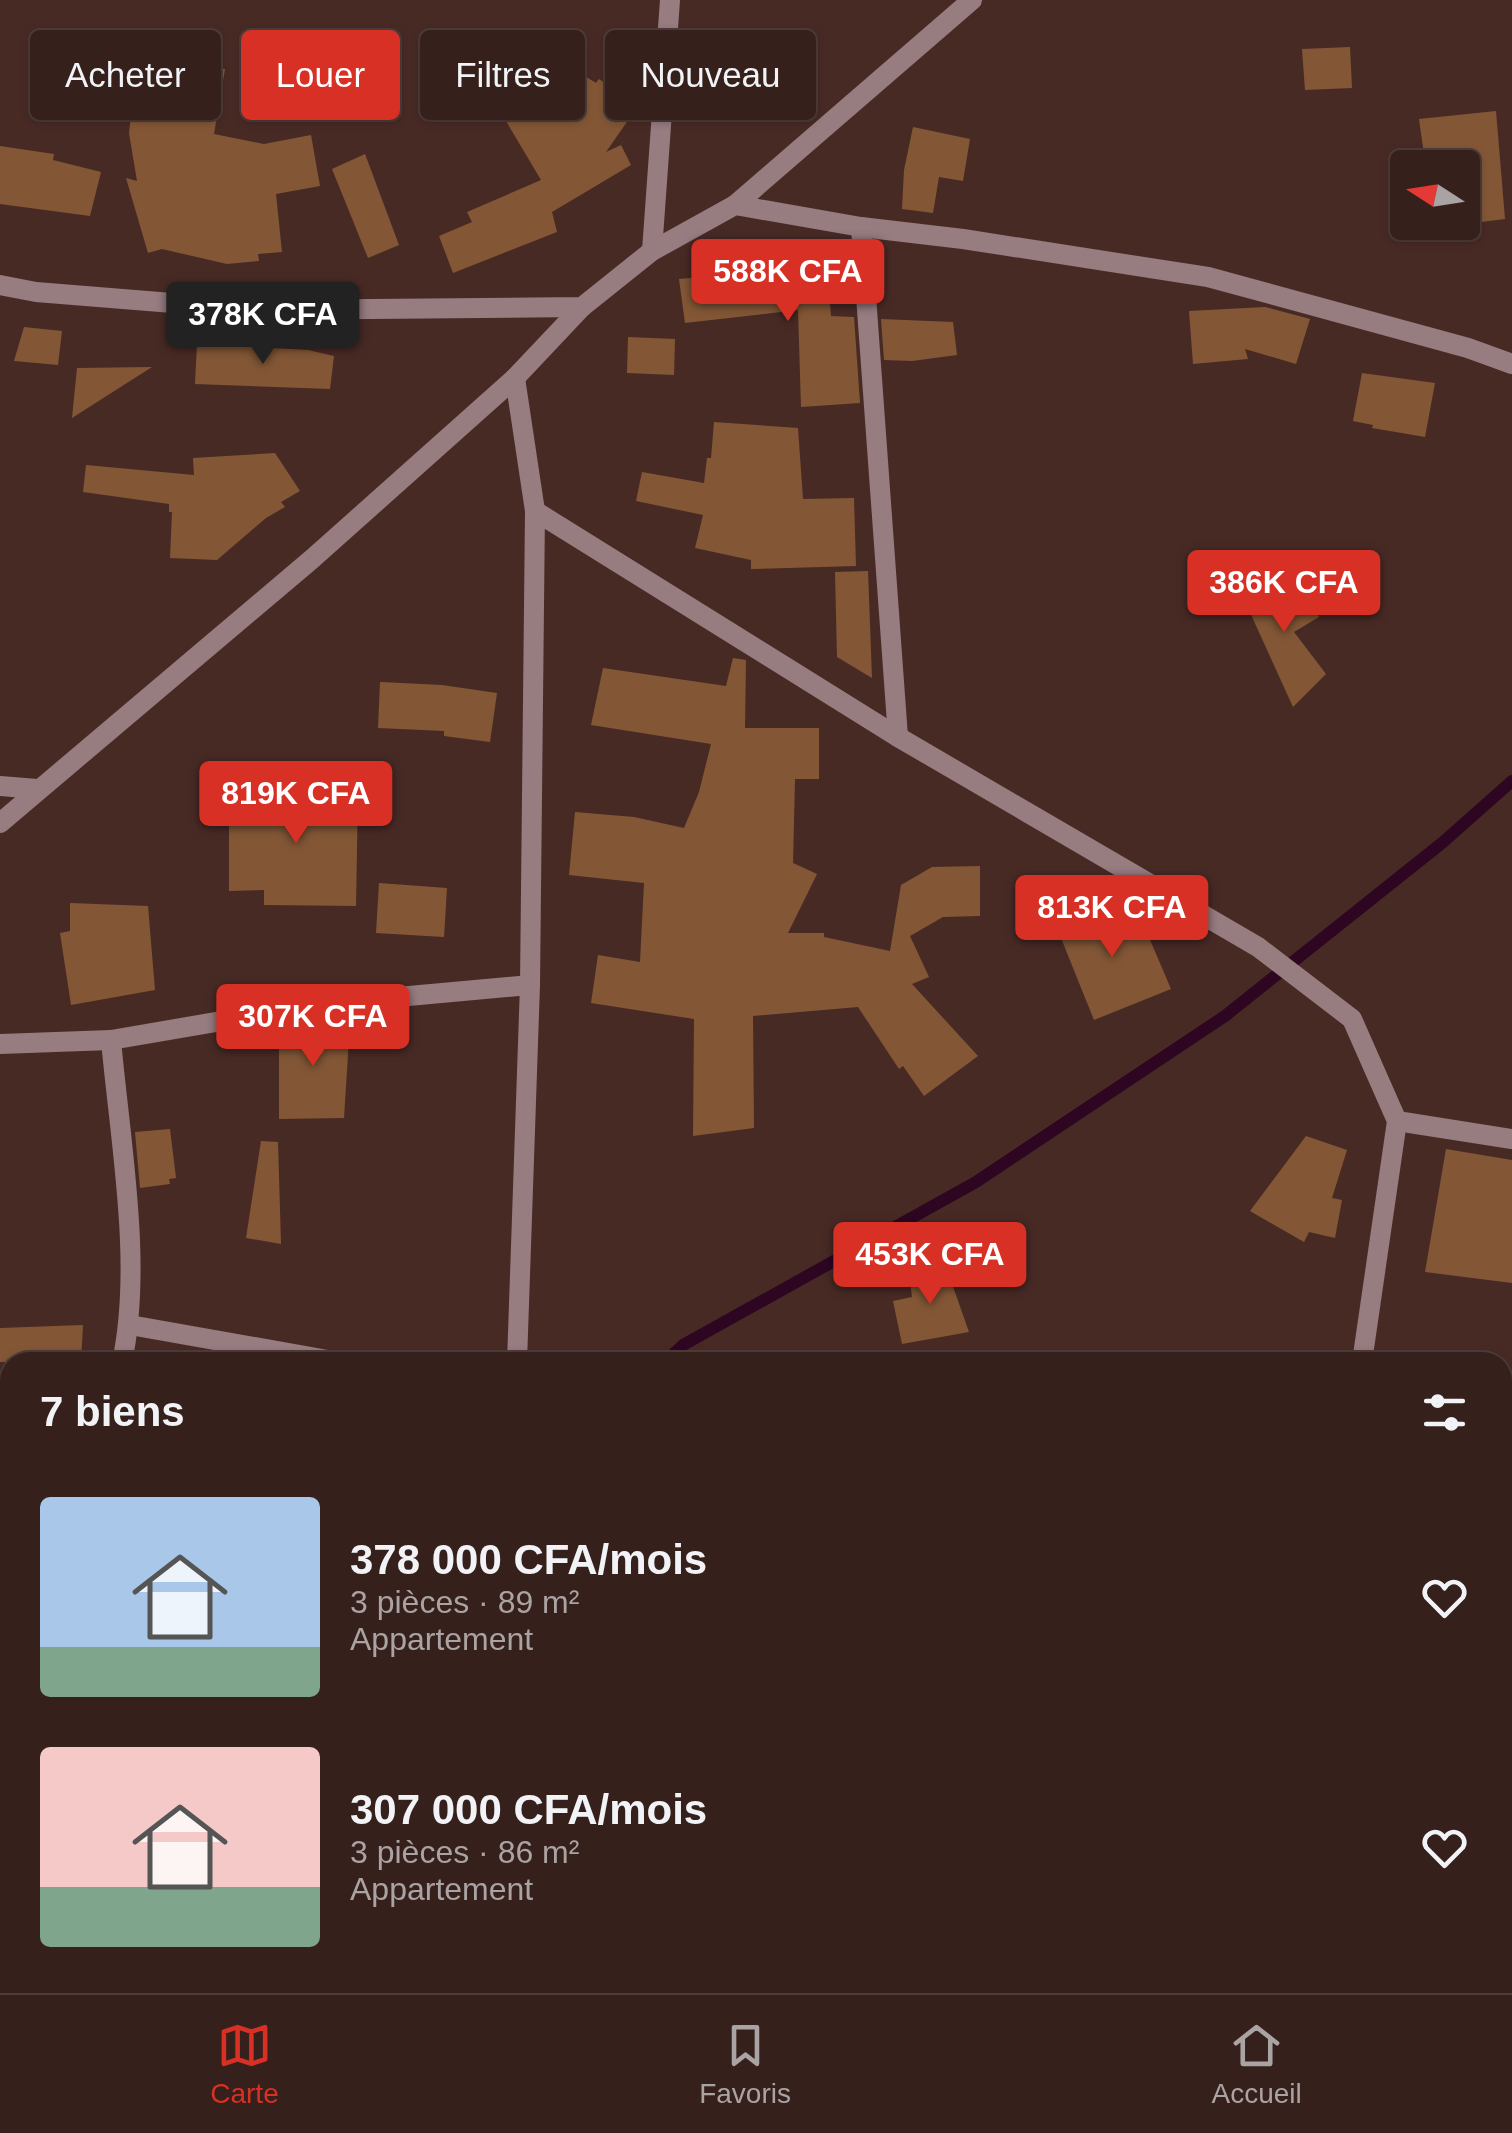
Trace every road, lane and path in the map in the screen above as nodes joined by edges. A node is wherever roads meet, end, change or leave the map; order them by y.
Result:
1 (670, 0) edge
2 (972, 0) edge
3 (735, 205) junction
4 (862, 228) junction
5 (652, 251) junction
6 (0, 285) edge
7 (582, 307) junction
8 (1512, 364) edge
9 (515, 378) junction
10 (534, 511) junction
11 (898, 737) junction
12 (0, 786) edge
13 (37, 788) junction
14 (0, 824) edge
15 (530, 985) junction
16 (111, 1040) junction
17 (0, 1044) edge
18 (1397, 1122) junction
19 (1512, 1139) edge
20 (130, 1325) junction
21 (124, 1352) edge
22 (283, 1352) edge
23 (517, 1352) edge
24 (1363, 1352) edge

1 - 5 street
2 - 3 street
3 - 4 street
3 - 5 street
4 - 8 street
4 - 11 street
5 - 7 street
6 - 7 street
7 - 9 street
9 - 10 street
9 - 13 street
10 - 11 street
10 - 15 street
11 - 18 street
12 - 13 street
13 - 14 street
15 - 16 street
15 - 23 street
16 - 17 street
16 - 20 street
18 - 19 street
18 - 24 street
20 - 21 street
20 - 22 street

